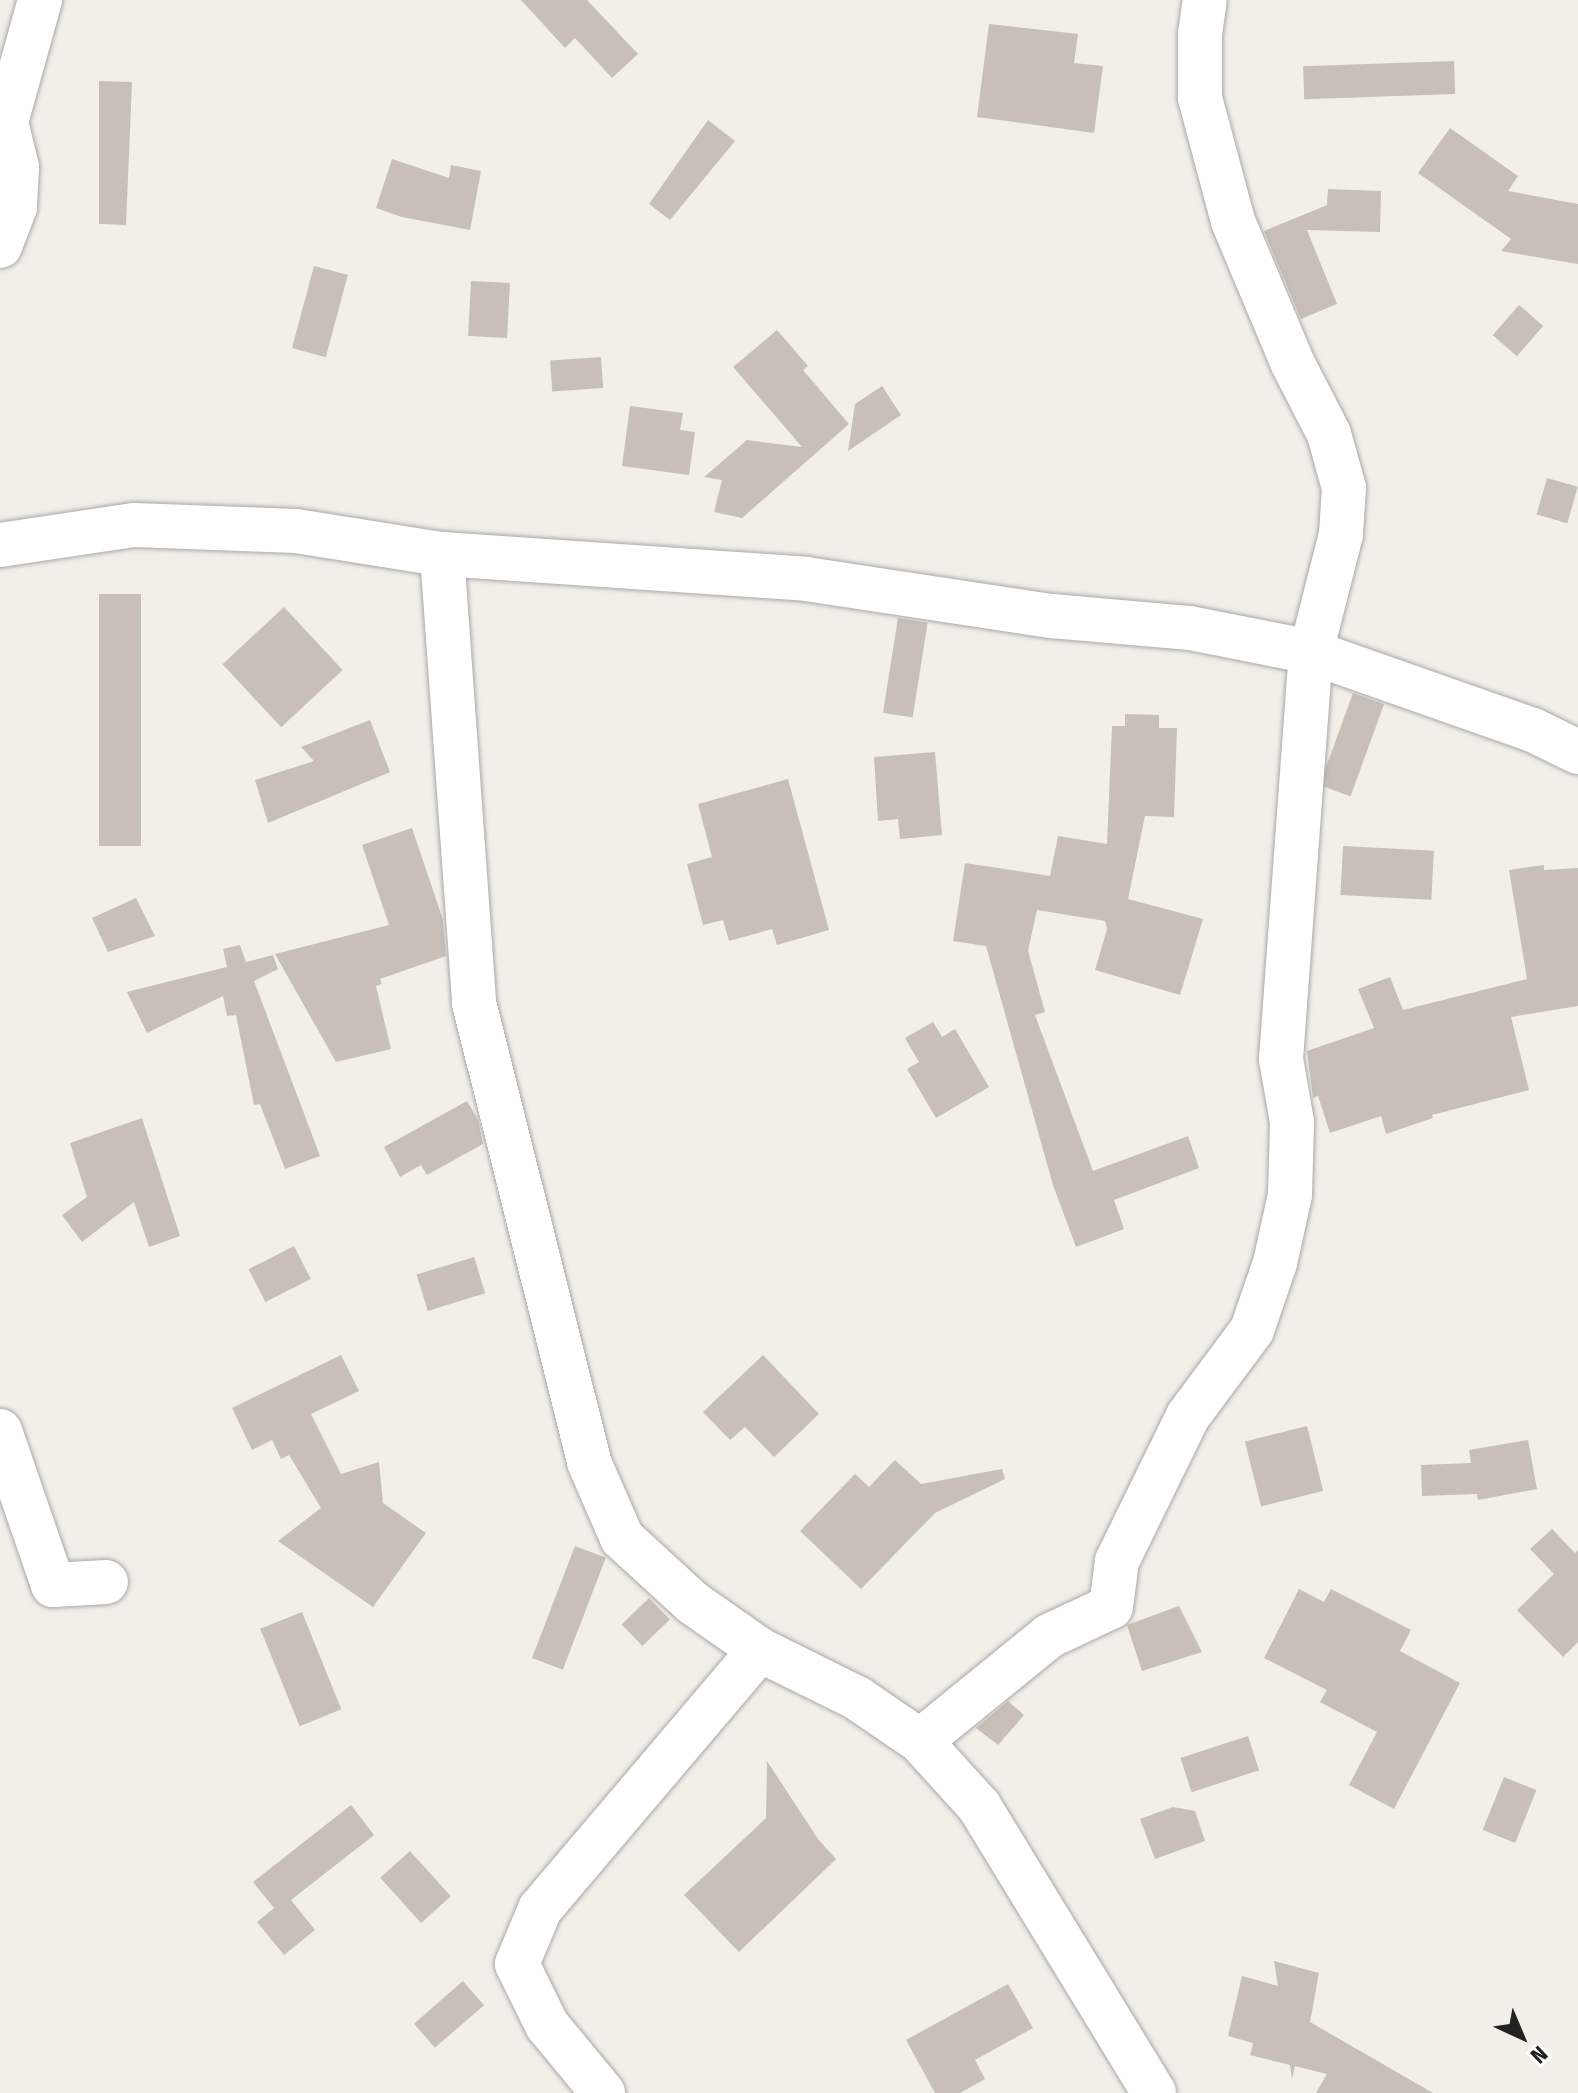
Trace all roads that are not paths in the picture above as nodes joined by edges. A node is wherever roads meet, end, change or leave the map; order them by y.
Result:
1 (40, 0) edge
2 (1205, 0) edge
3 (0, 246) edge
4 (0, 545) edge
5 (442, 554) junction
6 (1311, 652) junction
7 (1578, 752) edge
8 (0, 1431) edge
9 (106, 1582) dead end
10 (760, 1650) junction
11 (920, 1741) junction
12 (603, 2093) edge
13 (1154, 2093) edge

1 - 3 street
2 - 6 street
4 - 5 street
5 - 6 street
5 - 10 street
6 - 7 street
6 - 11 street
8 - 9 street
10 - 11 street
10 - 12 street
11 - 13 street

